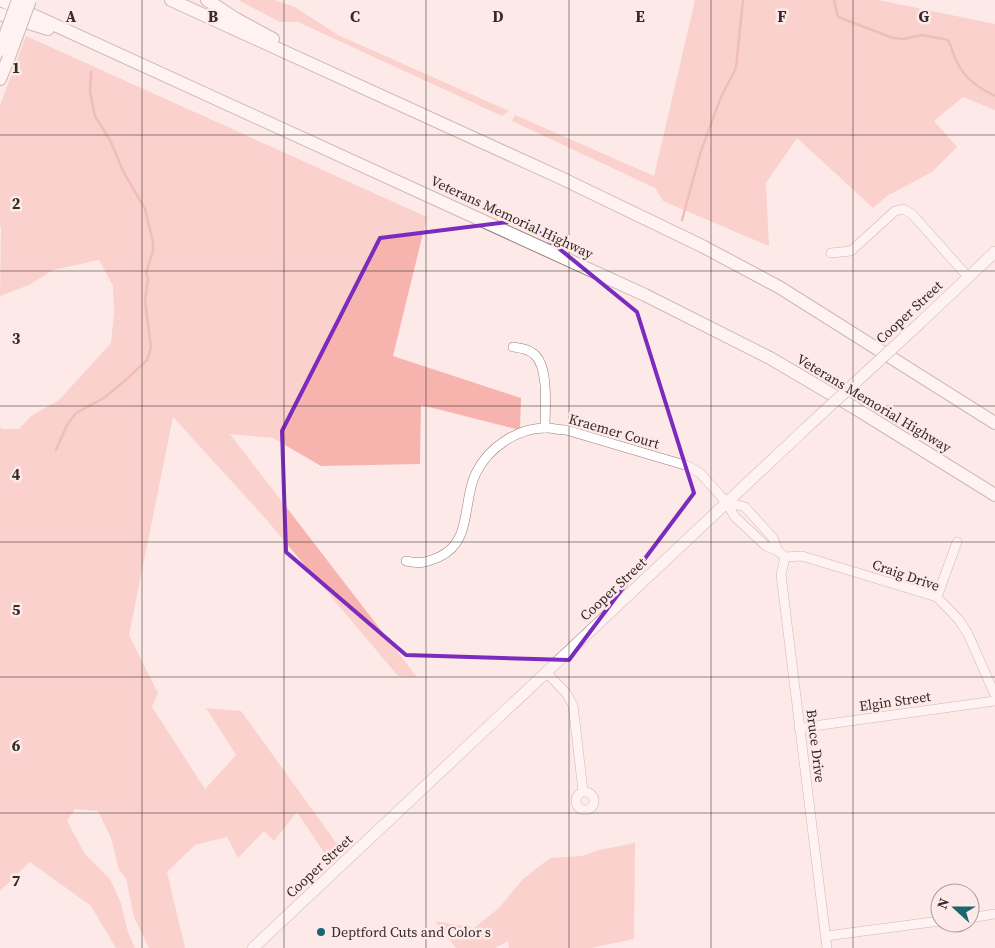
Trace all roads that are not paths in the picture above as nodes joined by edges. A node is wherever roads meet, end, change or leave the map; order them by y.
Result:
1 (0, 0) edge
2 (18, 0) edge
3 (30, 0) edge
4 (170, 0) edge
5 (207, 0) edge
6 (0, 14) edge
7 (68, 32) junction
8 (5, 54) edge
9 (0, 79) edge
10 (386, 98) junction
11 (995, 252) edge
12 (831, 253) dead end
13 (968, 277) junction
14 (513, 347) dead end
15 (995, 423) edge
16 (545, 428) junction
17 (995, 495) edge
18 (726, 502) junction
19 (956, 542) dead end
20 (781, 554) junction
21 (406, 561) dead end
22 (936, 597) junction
23 (547, 673) junction
24 (995, 695) edge
25 (995, 701) edge
26 (799, 728) junction
27 (583, 791) dead end
28 (995, 914) edge
29 (980, 916) edge
30 (930, 922) edge
31 (826, 936) junction
32 (253, 948) edge
33 (827, 948) edge

1 - 7 highway, Veterans Memorial Highway
2 - 8 highway, bridge
3 - 8 highway, bridge
4 - 10 highway
5 - 10 highway
6 - 7 highway
7 - 17 highway, Veterans Memorial Highway
8 - 9 highway
10 - 15 highway
11 - 13 main road, Cooper Street
12 - 13 street
13 - 18 main road, Cooper Street, bridge
14 - 16 street
16 - 18 street, Kraemer Court
16 - 21 street, Kraemer Court
18 - 20 street
18 - 20 street
18 - 23 main road, Cooper Street
19 - 22 street
20 - 22 street, Craig Drive
20 - 26 street, Bruce Drive
22 - 24 street, Craig Drive
23 - 27 street
23 - 32 main road, Cooper Street
25 - 26 street, Elgin Street
26 - 31 street, Bruce Drive
28 - 29 street
30 - 31 street
31 - 33 street, Bruce Drive

